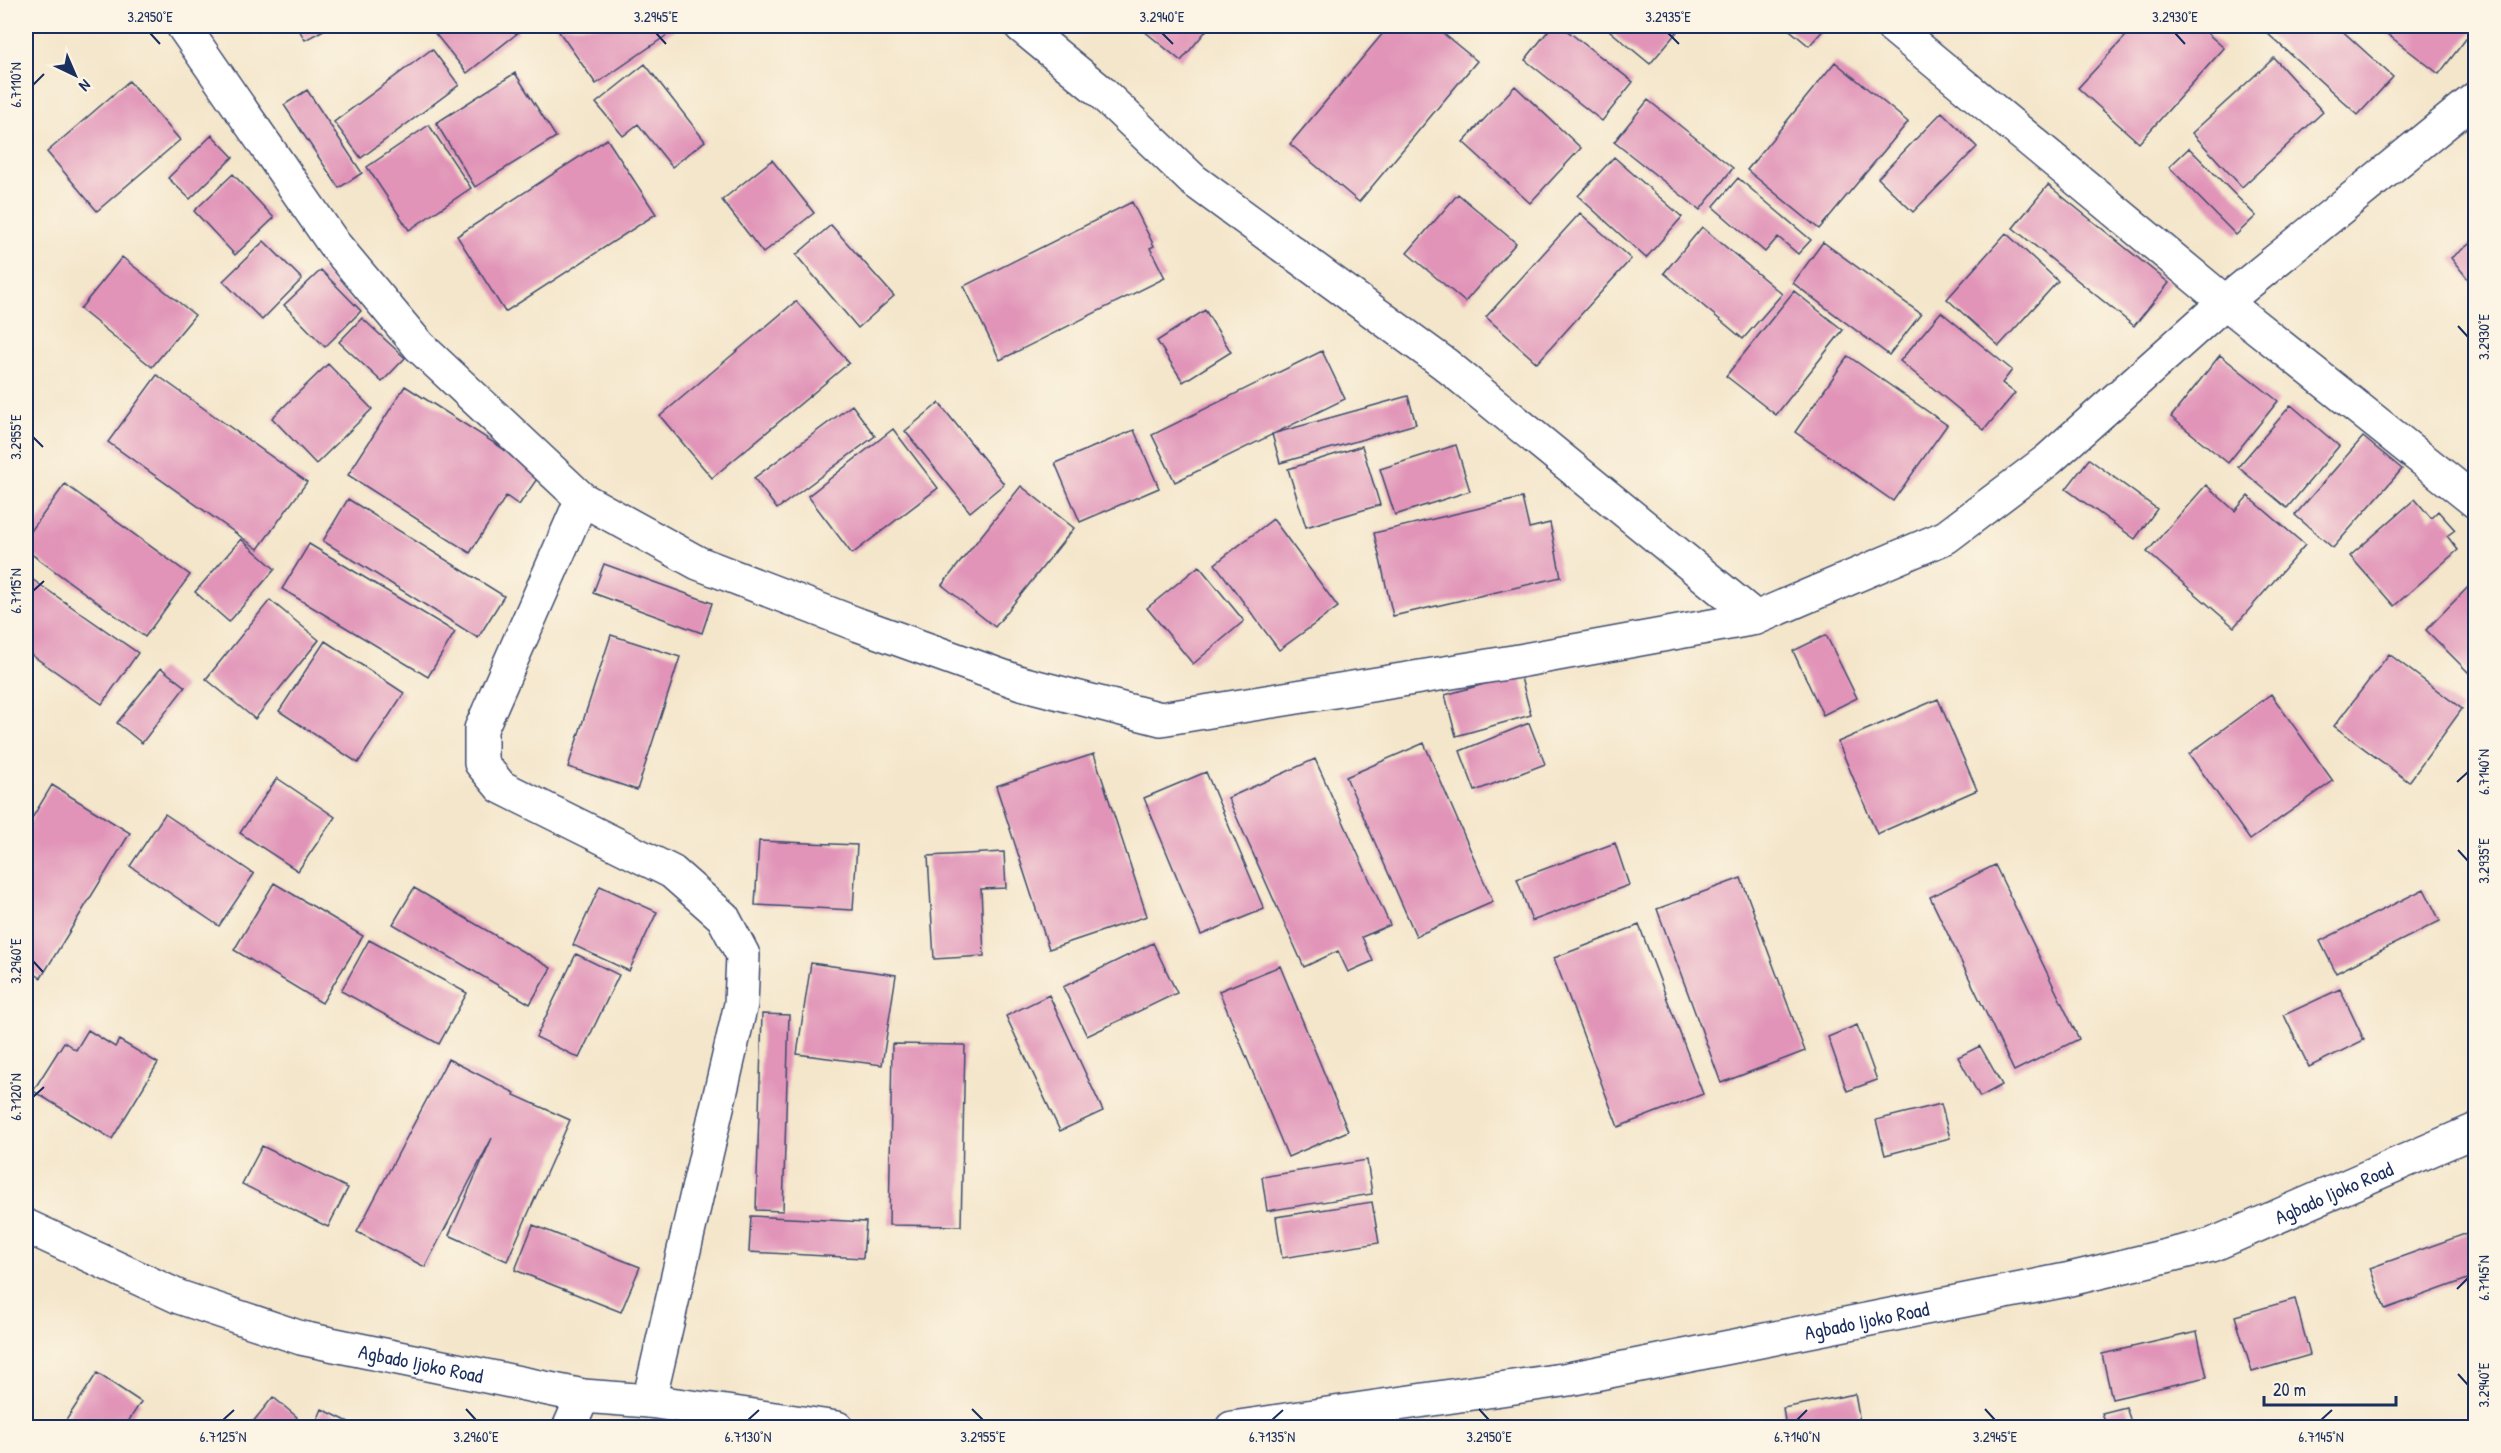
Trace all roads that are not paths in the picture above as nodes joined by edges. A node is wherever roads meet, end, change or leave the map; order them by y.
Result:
1 (183, 26) edge
2 (1021, 26) edge
3 (1892, 26) edge
4 (2475, 98) edge
5 (2225, 302) junction
6 (582, 498) junction
7 (2475, 502) edge
8 (1756, 618) junction
9 (2475, 1130) edge
10 (26, 1226) edge
11 (583, 1396) junction
12 (649, 1401) junction
13 (568, 1428) edge
14 (837, 1428) edge
15 (1233, 1428) edge

1 - 6 street
2 - 8 street
3 - 5 street
4 - 5 street
5 - 7 street
5 - 8 street
6 - 8 street
6 - 12 street
9 - 15 street, Agbado Ijoko Road
10 - 11 street, Agbado Ijoko Road
11 - 12 street, Agbado Ijoko Road
11 - 13 street
12 - 14 street, Agbado Ijoko Road

